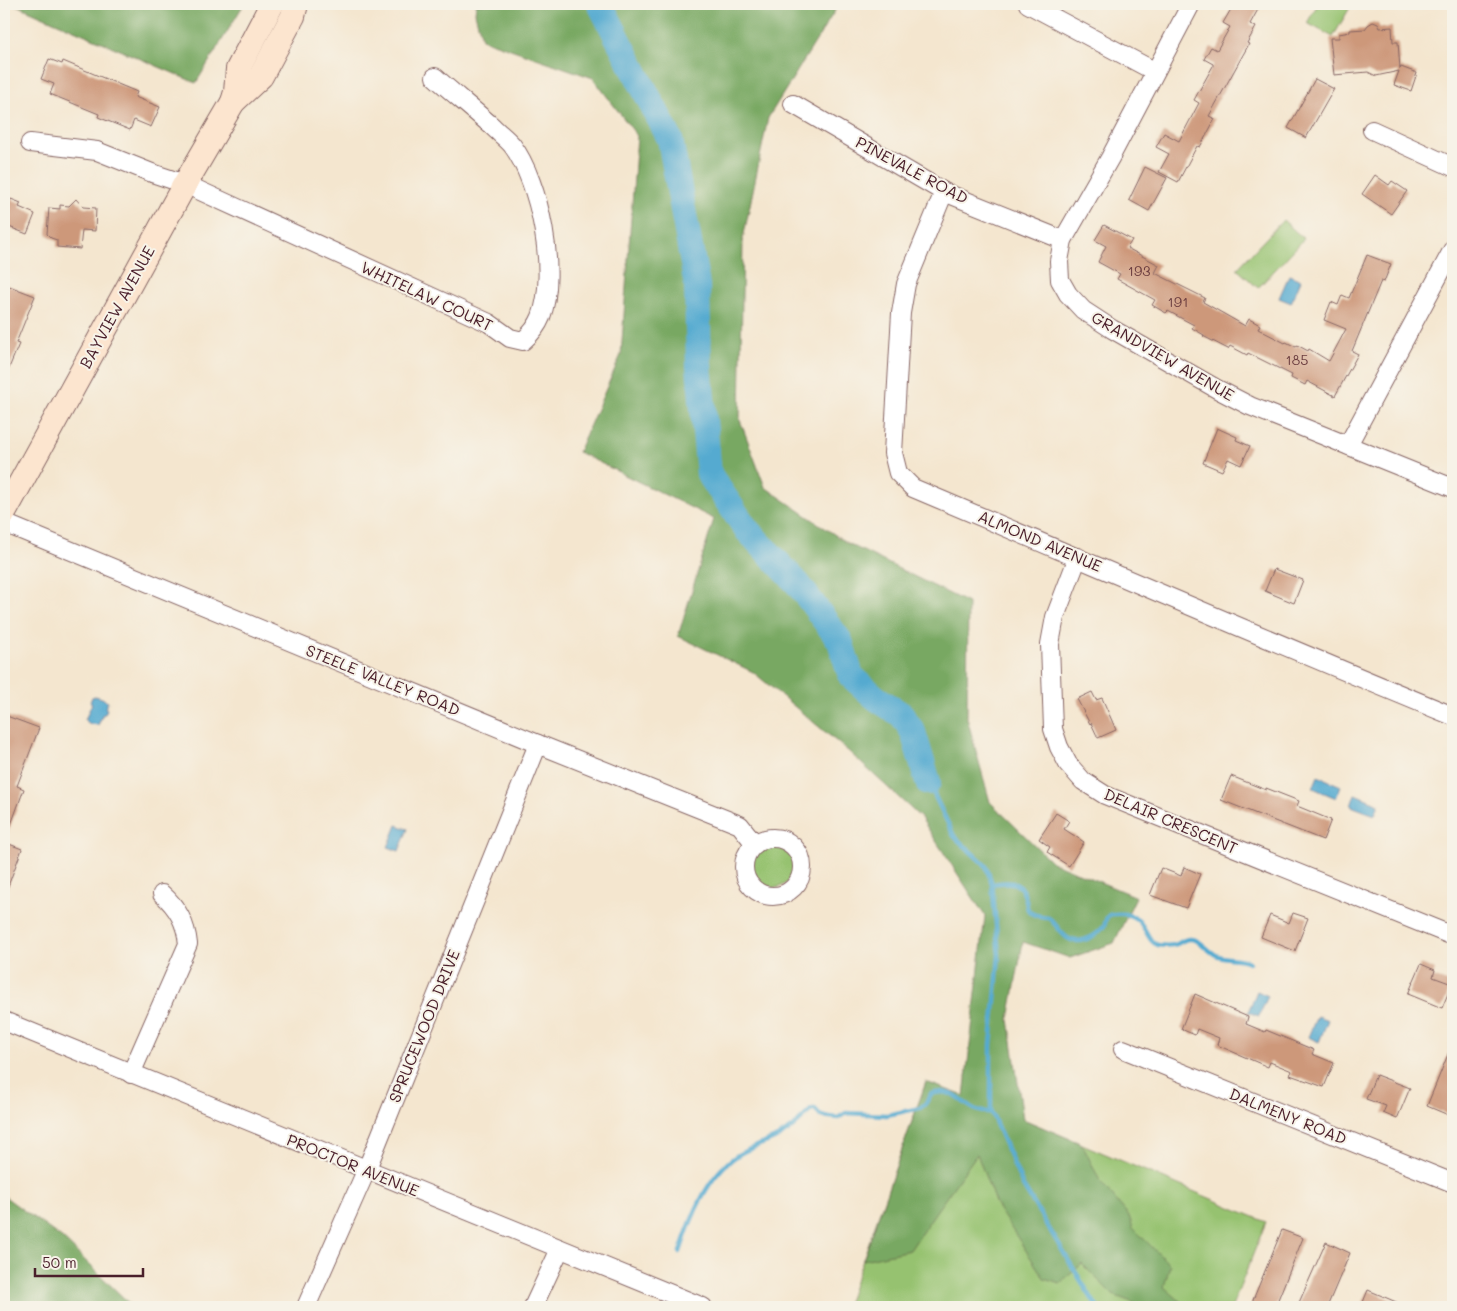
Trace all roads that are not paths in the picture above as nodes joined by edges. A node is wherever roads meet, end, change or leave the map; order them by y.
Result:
1 (272, 4) edge
2 (296, 4) edge
3 (1028, 4) edge
4 (1191, 4) edge
5 (1154, 71) junction
6 (435, 78) dead end
7 (233, 102) junction
8 (793, 104) dead end
9 (1372, 130) dead end
10 (30, 143) dead end
11 (1453, 167) edge
12 (185, 184) junction
13 (944, 192) junction
14 (1063, 240) junction
15 (1453, 249) edge
16 (1349, 446) junction
17 (1453, 488) edge
18 (4, 513) edge
19 (4, 523) edge
20 (1078, 557) junction
21 (1453, 716) edge
22 (538, 744) junction
23 (755, 844) dead end
24 (162, 894) dead end
25 (1453, 936) edge
26 (4, 1021) edge
27 (1123, 1050) dead end
28 (131, 1074) junction
29 (366, 1171) junction
30 (1453, 1183) edge
31 (560, 1249) junction
32 (306, 1307) edge
33 (533, 1307) edge
34 (703, 1307) edge

1 - 7 main road, BAYVIEW AVENUE
2 - 7 main road, BAYVIEW AVENUE
3 - 5 street
4 - 5 street, GRANDVIEW AVENUE
5 - 14 street, GRANDVIEW AVENUE
6 - 12 street, WHITELAW COURT
7 - 12 main road, BAYVIEW AVENUE
8 - 13 street, PINEVALE ROAD
9 - 11 street
10 - 12 street
12 - 18 main road, BAYVIEW AVENUE
13 - 14 street, PINEVALE ROAD
13 - 20 street, ALMOND AVENUE
14 - 16 street, GRANDVIEW AVENUE
15 - 16 street
16 - 17 street, GRANDVIEW AVENUE
19 - 22 street, STEELE VALLEY ROAD
20 - 21 street, ALMOND AVENUE
20 - 25 street, DELAIR CRESCENT
22 - 23 street, STEELE VALLEY ROAD
22 - 29 street, SPRUCEWOOD DRIVE
24 - 28 street
26 - 28 street, PROCTOR AVENUE
27 - 30 street, DALMENY ROAD
28 - 29 street, PROCTOR AVENUE
29 - 31 street, PROCTOR AVENUE
29 - 32 street, SPRUCEWOOD DRIVE
31 - 33 street
31 - 34 street, PROCTOR AVENUE

